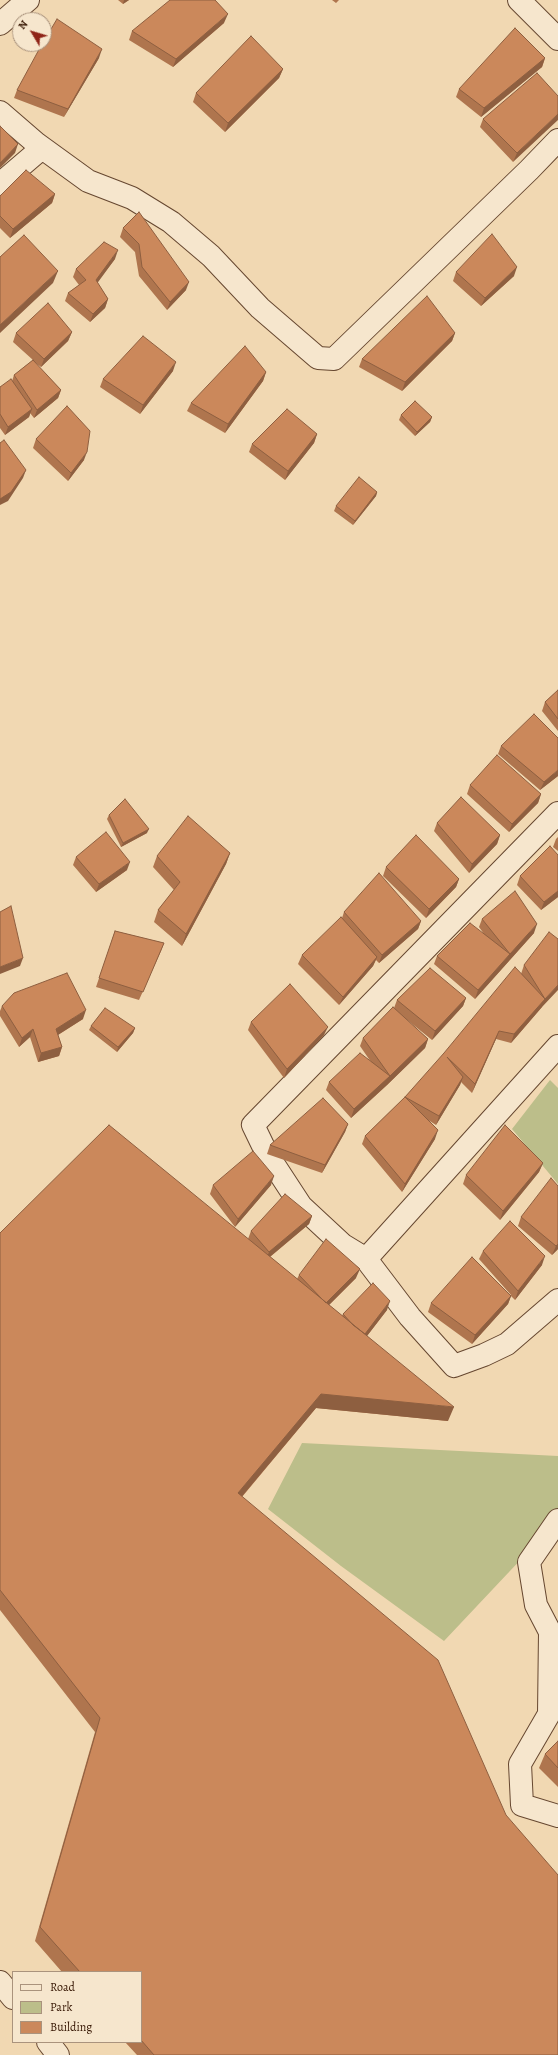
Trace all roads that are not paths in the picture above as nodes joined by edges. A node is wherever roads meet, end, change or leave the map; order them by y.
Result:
1 (28, 0) edge
2 (519, 0) edge
3 (0, 24) edge
4 (558, 39) edge
5 (0, 112) edge
6 (558, 140) edge
7 (42, 148) junction
8 (0, 184) edge
9 (558, 813) edge
10 (556, 1050) edge
11 (366, 1259) junction
12 (558, 1300) edge
13 (558, 1520) edge
14 (554, 1628) edge
15 (558, 1816) edge
16 (0, 1982) edge
17 (12, 1997) edge
18 (49, 2043) edge
19 (58, 2055) edge

1 - 3 street
2 - 4 street
5 - 7 street
6 - 7 street
7 - 8 street
9 - 11 street
10 - 11 street
11 - 12 street
13 - 14 street
14 - 15 street
16 - 17 street
18 - 19 street

